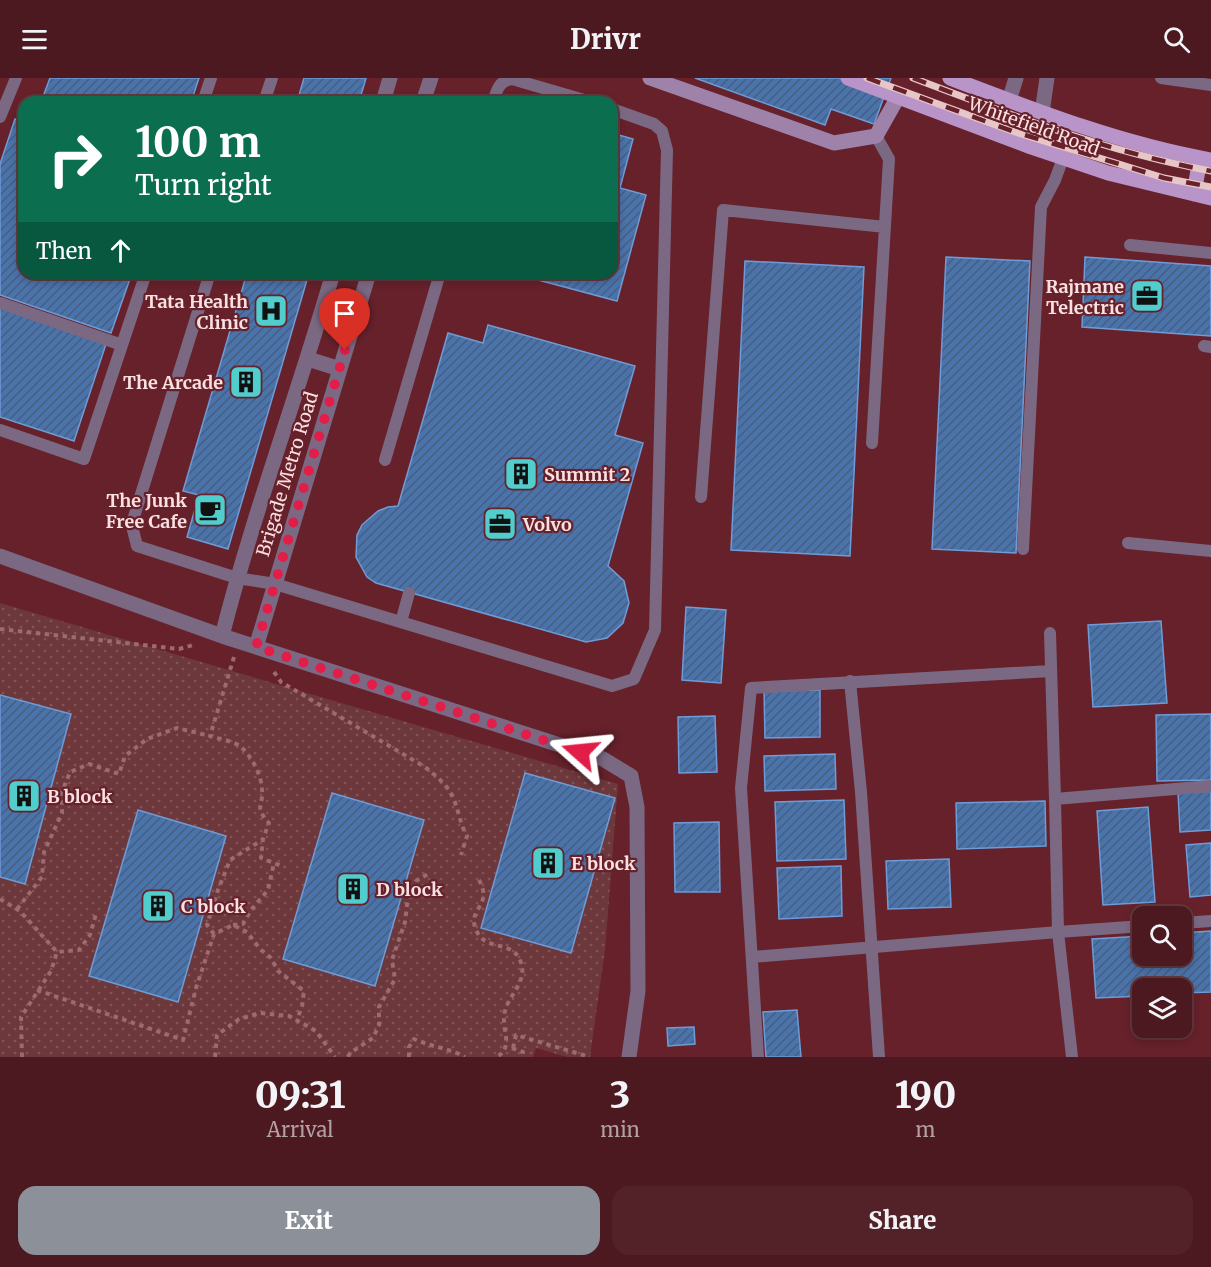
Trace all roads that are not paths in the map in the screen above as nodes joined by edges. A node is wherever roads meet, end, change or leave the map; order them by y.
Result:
1 (16, 78) edge
2 (211, 78) edge
3 (272, 78) edge
4 (390, 78) edge
5 (431, 78) edge
6 (650, 78) edge
7 (848, 78) edge
8 (950, 78) edge
9 (1016, 78) edge
10 (1047, 78) edge
11 (1161, 78) edge
12 (1211, 85) edge
13 (205, 96) edge
14 (266, 96) edge
15 (385, 96) edge
16 (425, 96) edge
17 (495, 96) edge
18 (570, 96) edge
19 (898, 97) junction
20 (1009, 101) junction
21 (618, 111) edge
22 (1042, 113) junction
23 (0, 117) edge
24 (876, 136) junction
25 (1063, 158) junction
26 (1205, 159) edge
27 (1194, 194) junction
28 (1211, 198) edge
29 (885, 227) junction
30 (1130, 245) dead end
31 (1211, 253) edge
32 (144, 279) edge
33 (208, 279) edge
34 (331, 279) edge
35 (367, 279) edge
36 (438, 279) edge
37 (0, 303) edge
38 (122, 345) junction
39 (308, 359) junction
40 (340, 369) junction
41 (0, 430) edge
42 (872, 443) dead end
43 (385, 459) dead end
44 (701, 497) dead end
45 (1128, 543) dead end
46 (1023, 549) dead end
47 (1211, 551) edge
48 (0, 556) edge
49 (237, 578) junction
50 (275, 584) junction
51 (409, 592) dead end
52 (401, 622) junction
53 (1050, 633) dead end
54 (222, 636) junction
55 (256, 647) junction
56 (1051, 671) junction
57 (850, 681) junction
58 (1211, 786) edge
59 (1054, 799) junction
60 (1211, 921) edge
61 (1192, 922) edge
62 (1132, 927) edge
63 (1058, 932) junction
64 (870, 948) junction
65 (752, 957) junction
66 (629, 1057) edge
67 (758, 1057) edge
68 (879, 1057) edge
69 (1072, 1057) edge

1 - 23 lane
2 - 13 lane
3 - 14 lane
4 - 15 street
5 - 16 street
6 - 24 street
7 - 19 main road, Whitefield Road
8 - 20 main road, Whitefield Road
9 - 20 street
10 - 22 street
11 - 12 lane
17 - 18 lane
19 - 24 street
19 - 25 main road, Whitefield Road
20 - 22 main road, Whitefield Road
21 - 52 lane
22 - 26 main road, Whitefield Road
24 - 29 lane
25 - 27 main road, Whitefield Road
25 - 46 lane
26 - 27 main road
27 - 28 main road, Whitefield Road
29 - 42 lane
29 - 44 lane
30 - 31 lane
32 - 38 lane
33 - 49 lane
34 - 39 street, Brigade Metro Road
35 - 40 street, Brigade Metro Road
36 - 43 lane
37 - 38 lane
38 - 41 lane
39 - 40 street
39 - 49 street, Brigade Metro Road
40 - 50 street, Brigade Metro Road
45 - 47 lane
48 - 54 street
49 - 50 lane
49 - 54 street, Brigade Metro Road
50 - 52 lane
50 - 55 street, Brigade Metro Road
51 - 52 lane
53 - 56 lane
54 - 55 street
55 - 66 street
56 - 57 lane
56 - 59 lane
57 - 64 lane
57 - 65 lane
58 - 59 lane
59 - 63 lane
60 - 61 lane
62 - 63 lane
63 - 64 lane
63 - 69 lane
64 - 65 lane
64 - 68 lane
65 - 67 lane

